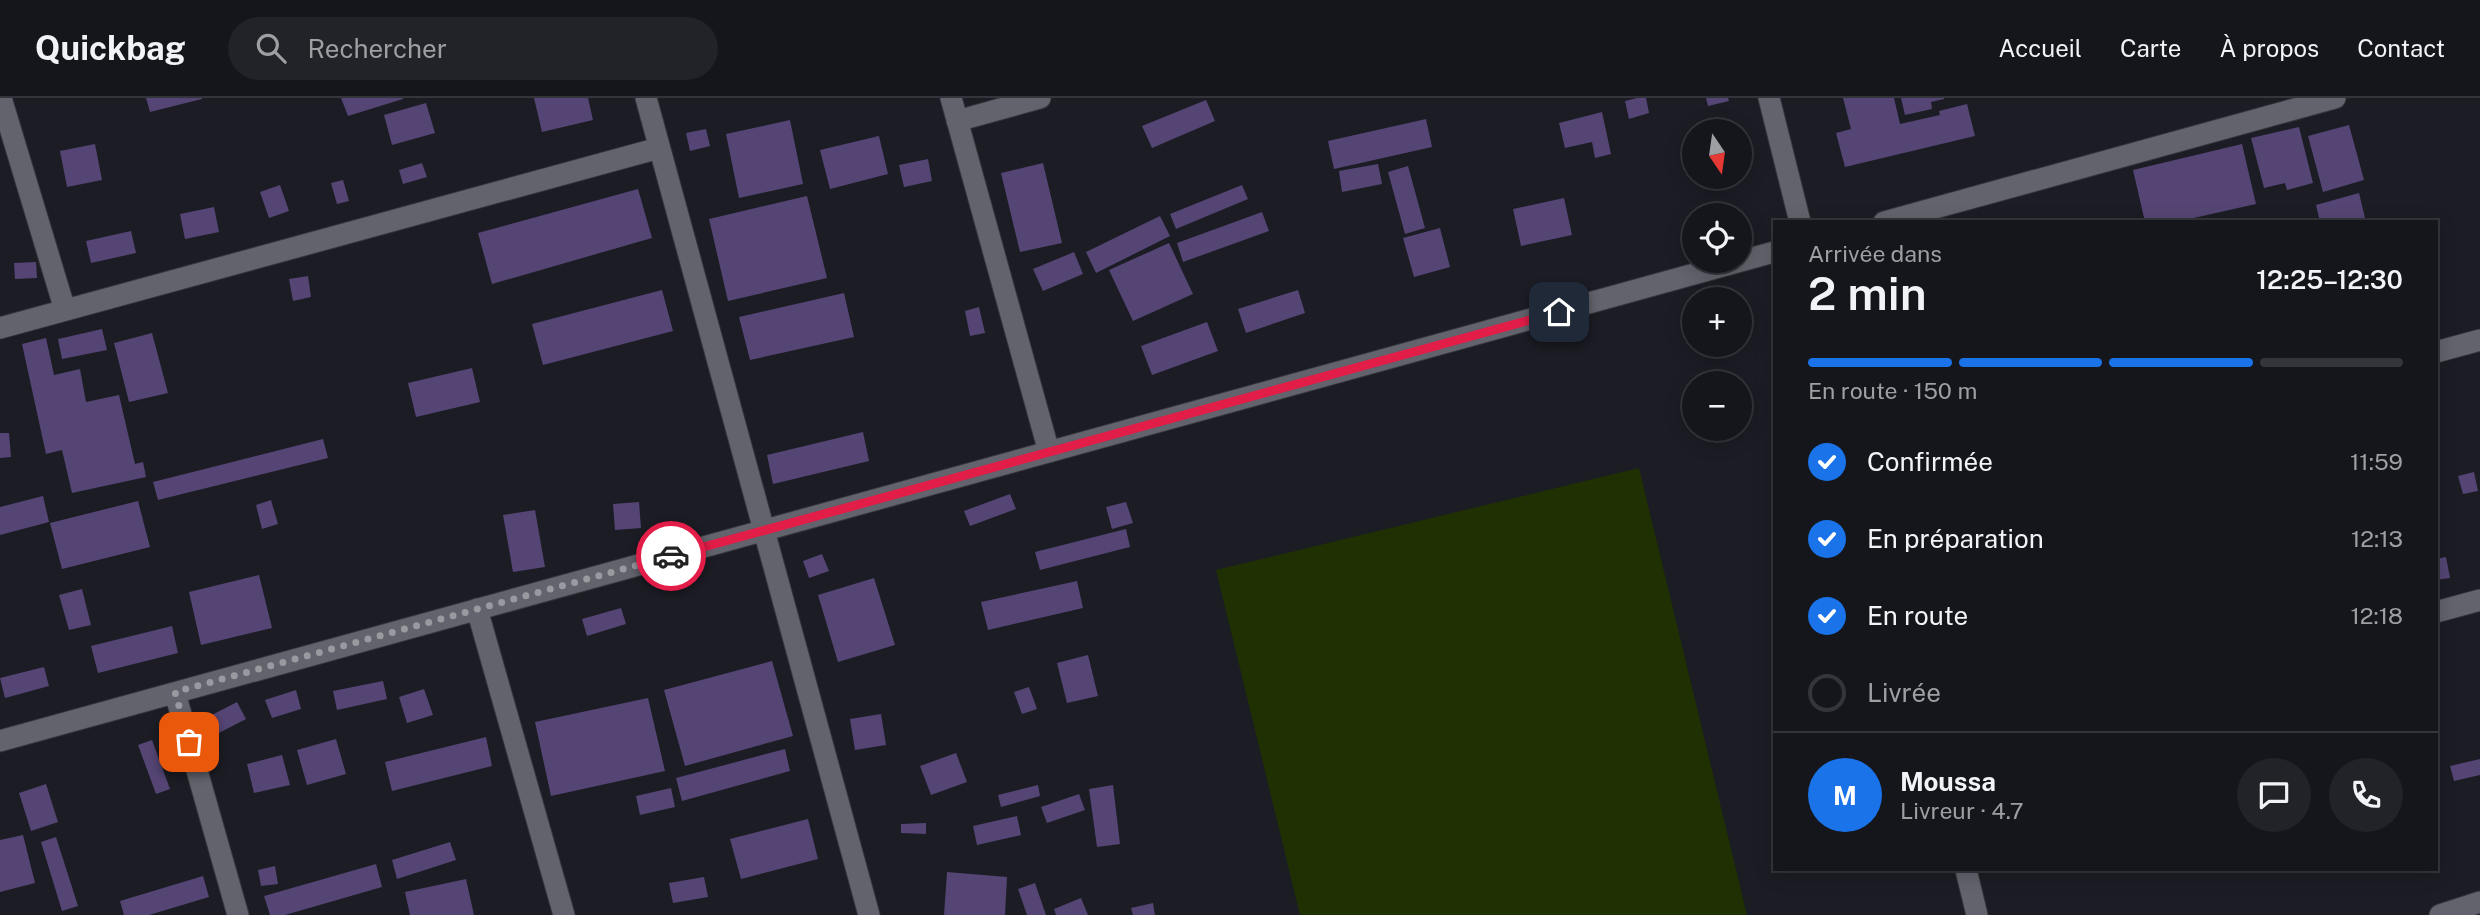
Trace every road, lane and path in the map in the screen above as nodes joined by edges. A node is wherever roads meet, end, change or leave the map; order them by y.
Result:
1 (1, 98) edge
2 (646, 98) edge
3 (951, 98) edge
4 (1040, 98) edge
5 (1769, 98) edge
6 (2335, 98) edge
7 (957, 121) junction
8 (659, 148) junction
9 (1800, 220) edge
10 (1891, 220) edge
11 (1773, 252) edge
12 (65, 310) junction
13 (0, 328) edge
14 (2480, 340) edge
15 (2438, 351) edge
16 (1049, 452) junction
17 (764, 530) junction
18 (2480, 600) edge
19 (477, 609) junction
20 (2438, 611) edge
21 (175, 692) junction
22 (0, 741) edge
23 (1966, 871) edge
24 (2480, 902) edge
25 (238, 915) edge
26 (564, 915) edge
27 (869, 915) edge
28 (1977, 915) edge
29 (2440, 915) edge

1 - 12 street
2 - 8 street
3 - 7 street
4 - 7 street
5 - 9 street
6 - 10 street
7 - 16 street
8 - 12 street
8 - 17 street
11 - 16 street
12 - 13 street
14 - 15 street
16 - 17 street
17 - 19 street
17 - 27 street
18 - 20 street
19 - 21 street
19 - 26 street
21 - 22 street
21 - 25 street
23 - 28 street
24 - 29 street

